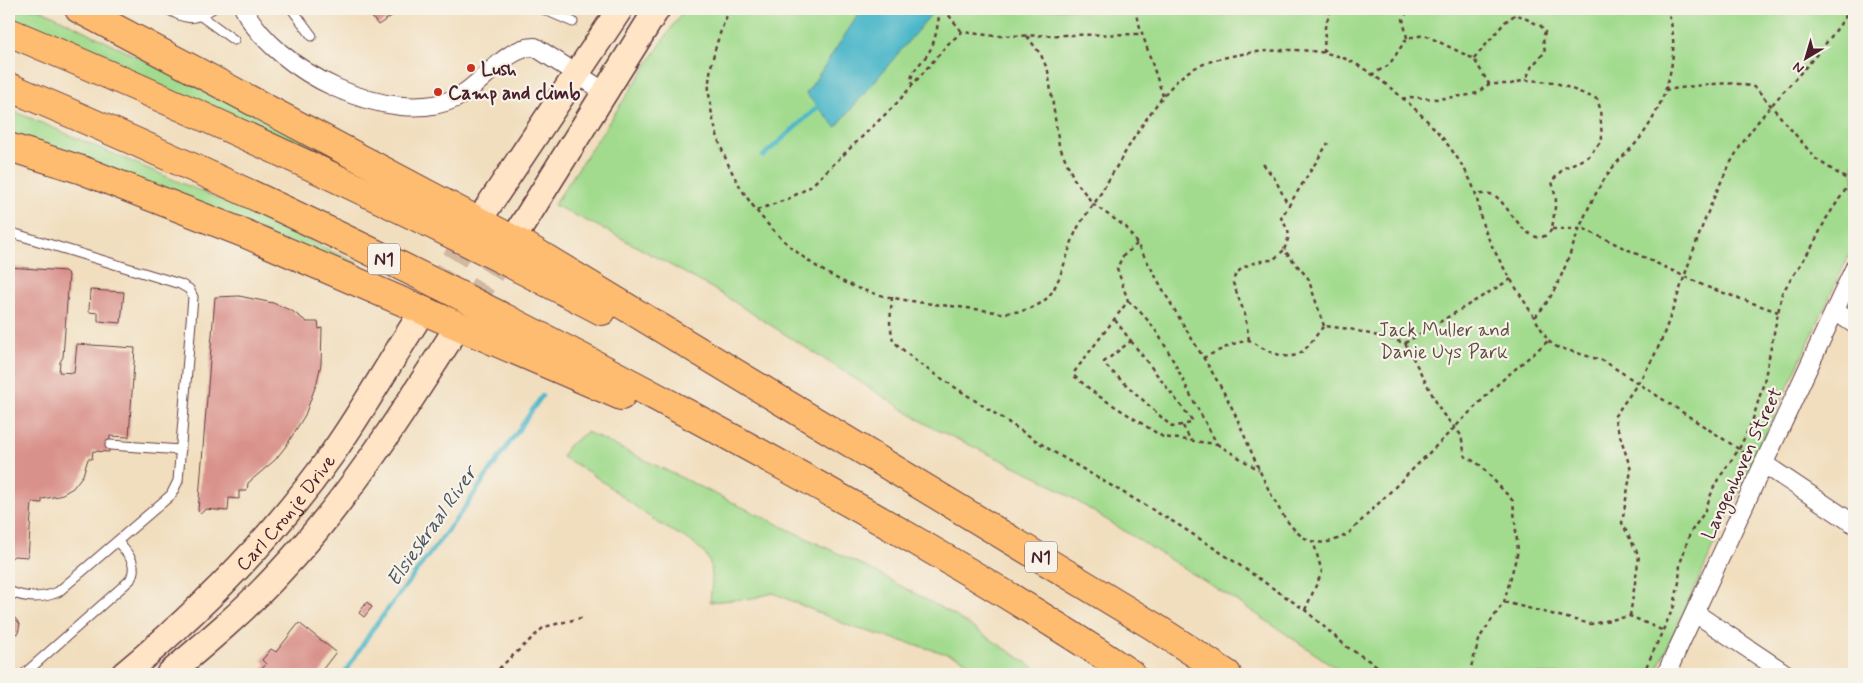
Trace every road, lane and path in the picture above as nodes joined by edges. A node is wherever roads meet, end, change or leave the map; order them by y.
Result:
1 (79, 9) edge
2 (167, 9) edge
3 (212, 9) edge
4 (244, 9) edge
5 (292, 9) edge
6 (543, 9) edge
7 (620, 9) edge
8 (657, 9) edge
9 (730, 9) edge
10 (940, 9) edge
11 (944, 9) edge
12 (1331, 9) edge
13 (1409, 9) edge
14 (1515, 9) edge
15 (1667, 9) edge
16 (1850, 9) edge
17 (1135, 10) edge
18 (1516, 14) junction
19 (201, 16) junction
20 (572, 22) dead end
21 (9, 32) edge
22 (962, 32) junction
23 (1143, 34) junction
24 (312, 36) dead end
25 (1027, 36) junction
26 (1407, 38) junction
27 (234, 40) dead end
28 (1324, 53) junction
29 (1474, 59) junction
30 (576, 74) junction
31 (1371, 75) junction
32 (1525, 80) junction
33 (1489, 84) junction
34 (913, 86) junction
35 (9, 87) edge
36 (1665, 90) junction
37 (605, 92) junction
38 (1163, 96) junction
39 (1402, 99) junction
40 (1771, 104) junction
41 (1328, 143) dead end
42 (9, 147) edge
43 (1263, 164) dead end
44 (1854, 177) edge
45 (1851, 182) junction
46 (1476, 195) junction
47 (1094, 205) junction
48 (1288, 205) junction
49 (757, 210) junction
50 (485, 211) tunnel mouth
51 (522, 225) tunnel mouth
52 (1552, 229) junction
53 (1578, 229) junction
54 (9, 232) edge
55 (1137, 244) junction
56 (1284, 250) junction
57 (1854, 268) edge
58 (1684, 277) junction
59 (1511, 279) junction
60 (892, 297) junction
61 (1128, 301) junction
62 (1835, 311) junction
63 (1778, 312) junction
64 (1535, 317) junction
65 (1115, 320) junction
66 (415, 323) tunnel mouth
67 (1854, 324) edge
68 (1324, 326) junction
69 (450, 337) tunnel mouth
70 (1249, 340) junction
71 (1131, 341) junction
72 (1548, 341) junction
73 (1405, 343) junction
74 (1203, 358) junction
75 (1639, 382) junction
76 (1183, 426) junction
77 (1454, 427) junction
78 (1191, 441) junction
79 (1216, 444) junction
80 (110, 445) dead end
81 (852, 445) junction
82 (750, 448) junction
83 (1739, 449) junction
84 (180, 450) junction
85 (1759, 462) junction
86 (1260, 471) junction
87 (1854, 524) edge
88 (118, 542) junction
89 (1314, 543) junction
90 (9, 591) edge
91 (1504, 602) junction
92 (1305, 610) junction
93 (1695, 614) junction
94 (1630, 616) junction
95 (585, 617) dead end
96 (1664, 631) junction
97 (24, 674) edge
98 (124, 674) edge
99 (169, 674) edge
100 (493, 674) edge
101 (1131, 674) edge
102 (1226, 674) edge
103 (1390, 674) edge
104 (1469, 674) edge
105 (1643, 674) edge
106 (1666, 674) edge
107 (1786, 674) edge

1 - 81 highway
2 - 19 lane
3 - 19 lane
4 - 30 street
5 - 24 lane
6 - 20 lane
7 - 30 main road
8 - 37 main road
9 - 49 path
10 - 34 path
11 - 22 path
12 - 28 path
13 - 26 path
14 - 18 path
15 - 36 path
16 - 40 path
17 - 23 path
18 - 29 path
18 - 32 path
19 - 27 lane
21 - 81 highway, N1
22 - 25 path
22 - 34 path
23 - 25 path
23 - 38 path
25 - 47 path
26 - 29 path
26 - 31 path
28 - 31 path
28 - 38 path
29 - 33 path
30 - 37 street
30 - 50 main road
31 - 39 path
32 - 33 path
32 - 52 path
33 - 39 path
34 - 49 path
35 - 82 highway, N1
36 - 40 path
36 - 53 path
37 - 51 main road
38 - 47 path
39 - 46 path
40 - 45 path
40 - 58 path
41 - 48 path
42 - 82 highway
43 - 48 path
44 - 45 path
45 - 63 path
46 - 52 path
46 - 59 path
47 - 55 path
47 - 60 path
48 - 56 path
49 - 60 path
52 - 53 path
53 - 58 path
53 - 64 path
54 - 84 lane
55 - 61 path
55 - 74 path
56 - 68 path
56 - 70 path
57 - 62 street, Langenhoven Street
58 - 63 path
58 - 75 path
59 - 64 path
59 - 73 path
60 - 92 path
61 - 65 path
61 - 79 path
62 - 67 street
62 - 85 street, Langenhoven Street
63 - 83 path
64 - 72 path
65 - 71 path
65 - 78 path
66 - 98 main road, Carl Cronje Drive
68 - 70 path
68 - 73 path
69 - 99 main road, Carl Cronje Drive
70 - 74 path
71 - 76 path
71 - 76 path
72 - 75 path
72 - 77 path
73 - 77 path
74 - 86 path
75 - 83 path
75 - 94 path
76 - 78 path
77 - 89 path
77 - 91 path
78 - 79 path
79 - 86 path
80 - 84 lane
81 - 102 highway, N1
82 - 101 highway, N1
83 - 85 path
83 - 96 path
84 - 88 lane
85 - 87 street
85 - 93 street, Langenhoven Street
86 - 89 path
88 - 90 lane
88 - 97 lane
89 - 92 path
91 - 94 path
91 - 104 path
92 - 103 path
93 - 106 street, Langenhoven Street
93 - 107 street
94 - 96 path
95 - 100 path
96 - 105 path

